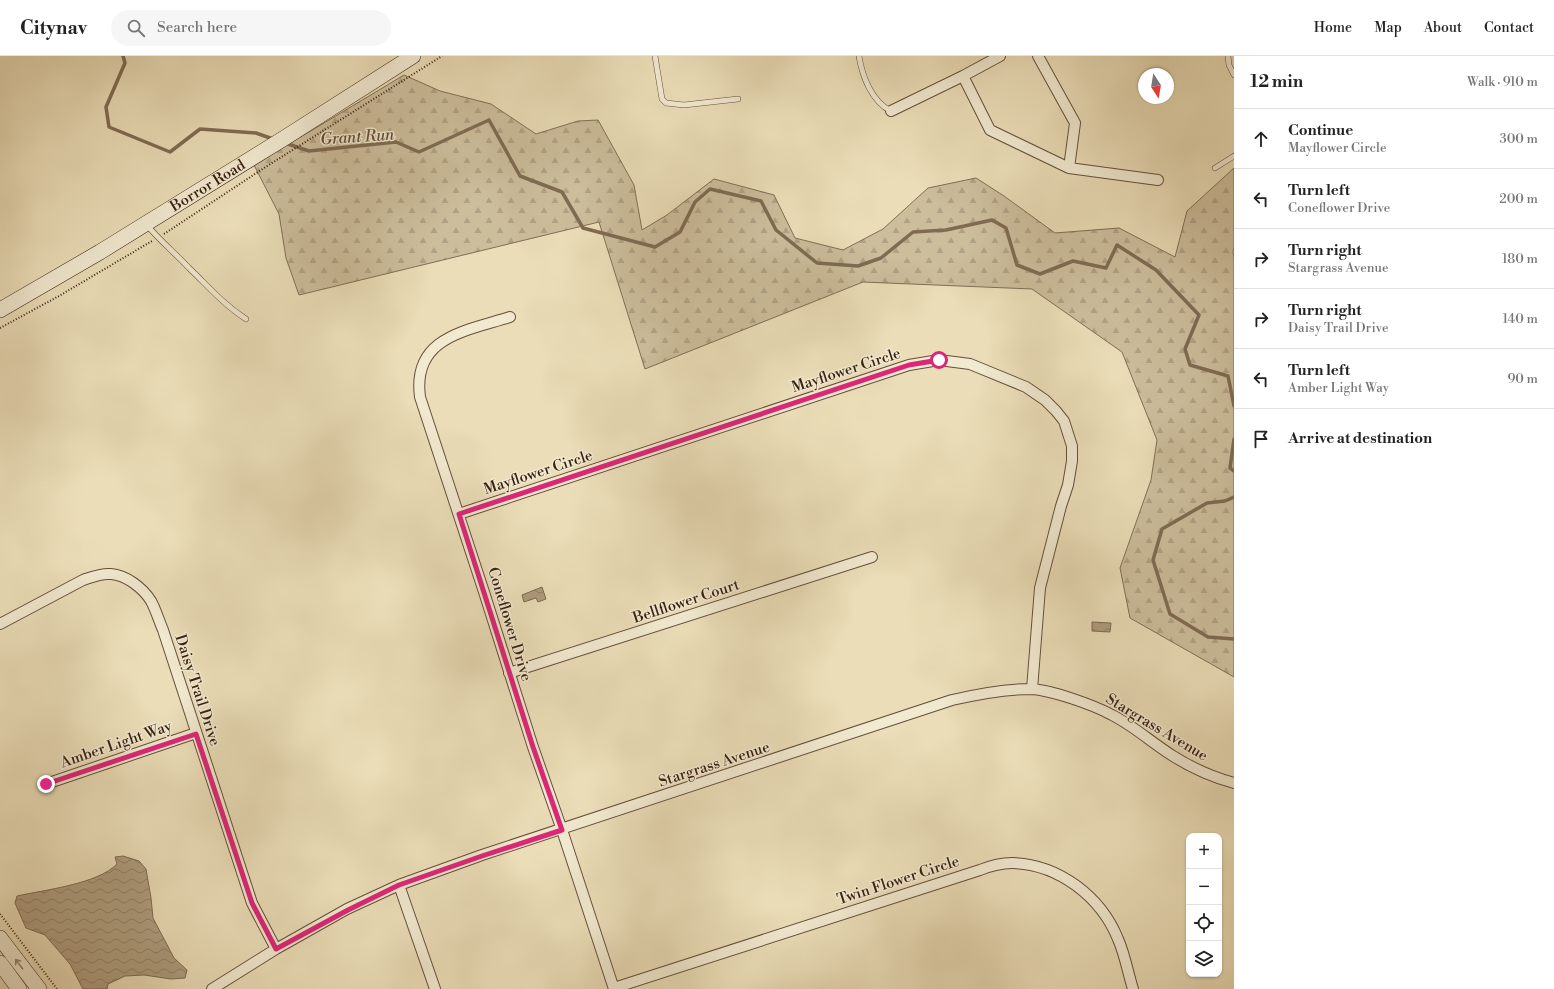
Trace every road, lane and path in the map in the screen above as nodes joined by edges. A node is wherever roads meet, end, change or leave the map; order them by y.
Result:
1 (413, 56) edge
2 (442, 56) edge
3 (655, 56) edge
4 (859, 56) edge
5 (1000, 56) edge
6 (1038, 56) edge
7 (1228, 56) edge
8 (963, 76) junction
9 (1234, 76) edge
10 (738, 100) dead end
11 (892, 111) joint
12 (272, 154) junction
13 (1234, 156) edge
14 (1069, 168) junction
15 (1215, 168) dead end
16 (1158, 180) dead end
17 (146, 223) junction
18 (157, 238) junction
19 (0, 310) edge
20 (510, 317) dead end
21 (246, 319) dead end
22 (0, 328) edge
23 (459, 514) junction
24 (872, 557) dead end
25 (0, 624) edge
26 (509, 673) junction
27 (1032, 689) junction
28 (196, 734) junction
29 (1234, 783) edge
30 (46, 784) dead end
31 (562, 830) junction
32 (399, 885) junction
33 (0, 914) edge
34 (0, 938) edge
35 (276, 949) junction
36 (0, 963) edge
37 (614, 988) edge
38 (19, 989) edge
39 (39, 989) edge
40 (57, 989) edge
41 (212, 989) edge
42 (435, 989) edge
43 (1133, 989) edge

1 - 12 street, Borror Road
2 - 12 path
3 - 10 lane
4 - 11 lane
5 - 8 street
6 - 14 street
7 - 9 lane
8 - 11 street
8 - 14 street
12 - 17 street, Borror Road
12 - 18 path
13 - 15 lane
14 - 16 street
17 - 18 lane
17 - 19 street, Borror Road
18 - 21 lane
18 - 22 path
20 - 23 street, Coneflower Drive
23 - 26 street, Coneflower Drive
23 - 27 street, Mayflower Circle
24 - 26 street, Bellflower Court
25 - 28 street, Daisy Trail Drive
26 - 31 street, Coneflower Drive
27 - 29 street, Stargrass Avenue
27 - 31 street, Stargrass Avenue
28 - 30 street, Amber Light Way
28 - 35 street, Daisy Trail Drive
31 - 32 street, Stargrass Avenue
31 - 37 street, Coneflower Drive
32 - 35 street, Stargrass Avenue
32 - 42 street
33 - 40 path
39 -> 34 street
35 - 41 street, Stargrass Avenue
36 - 38 street
37 - 43 street, Twin Flower Circle

